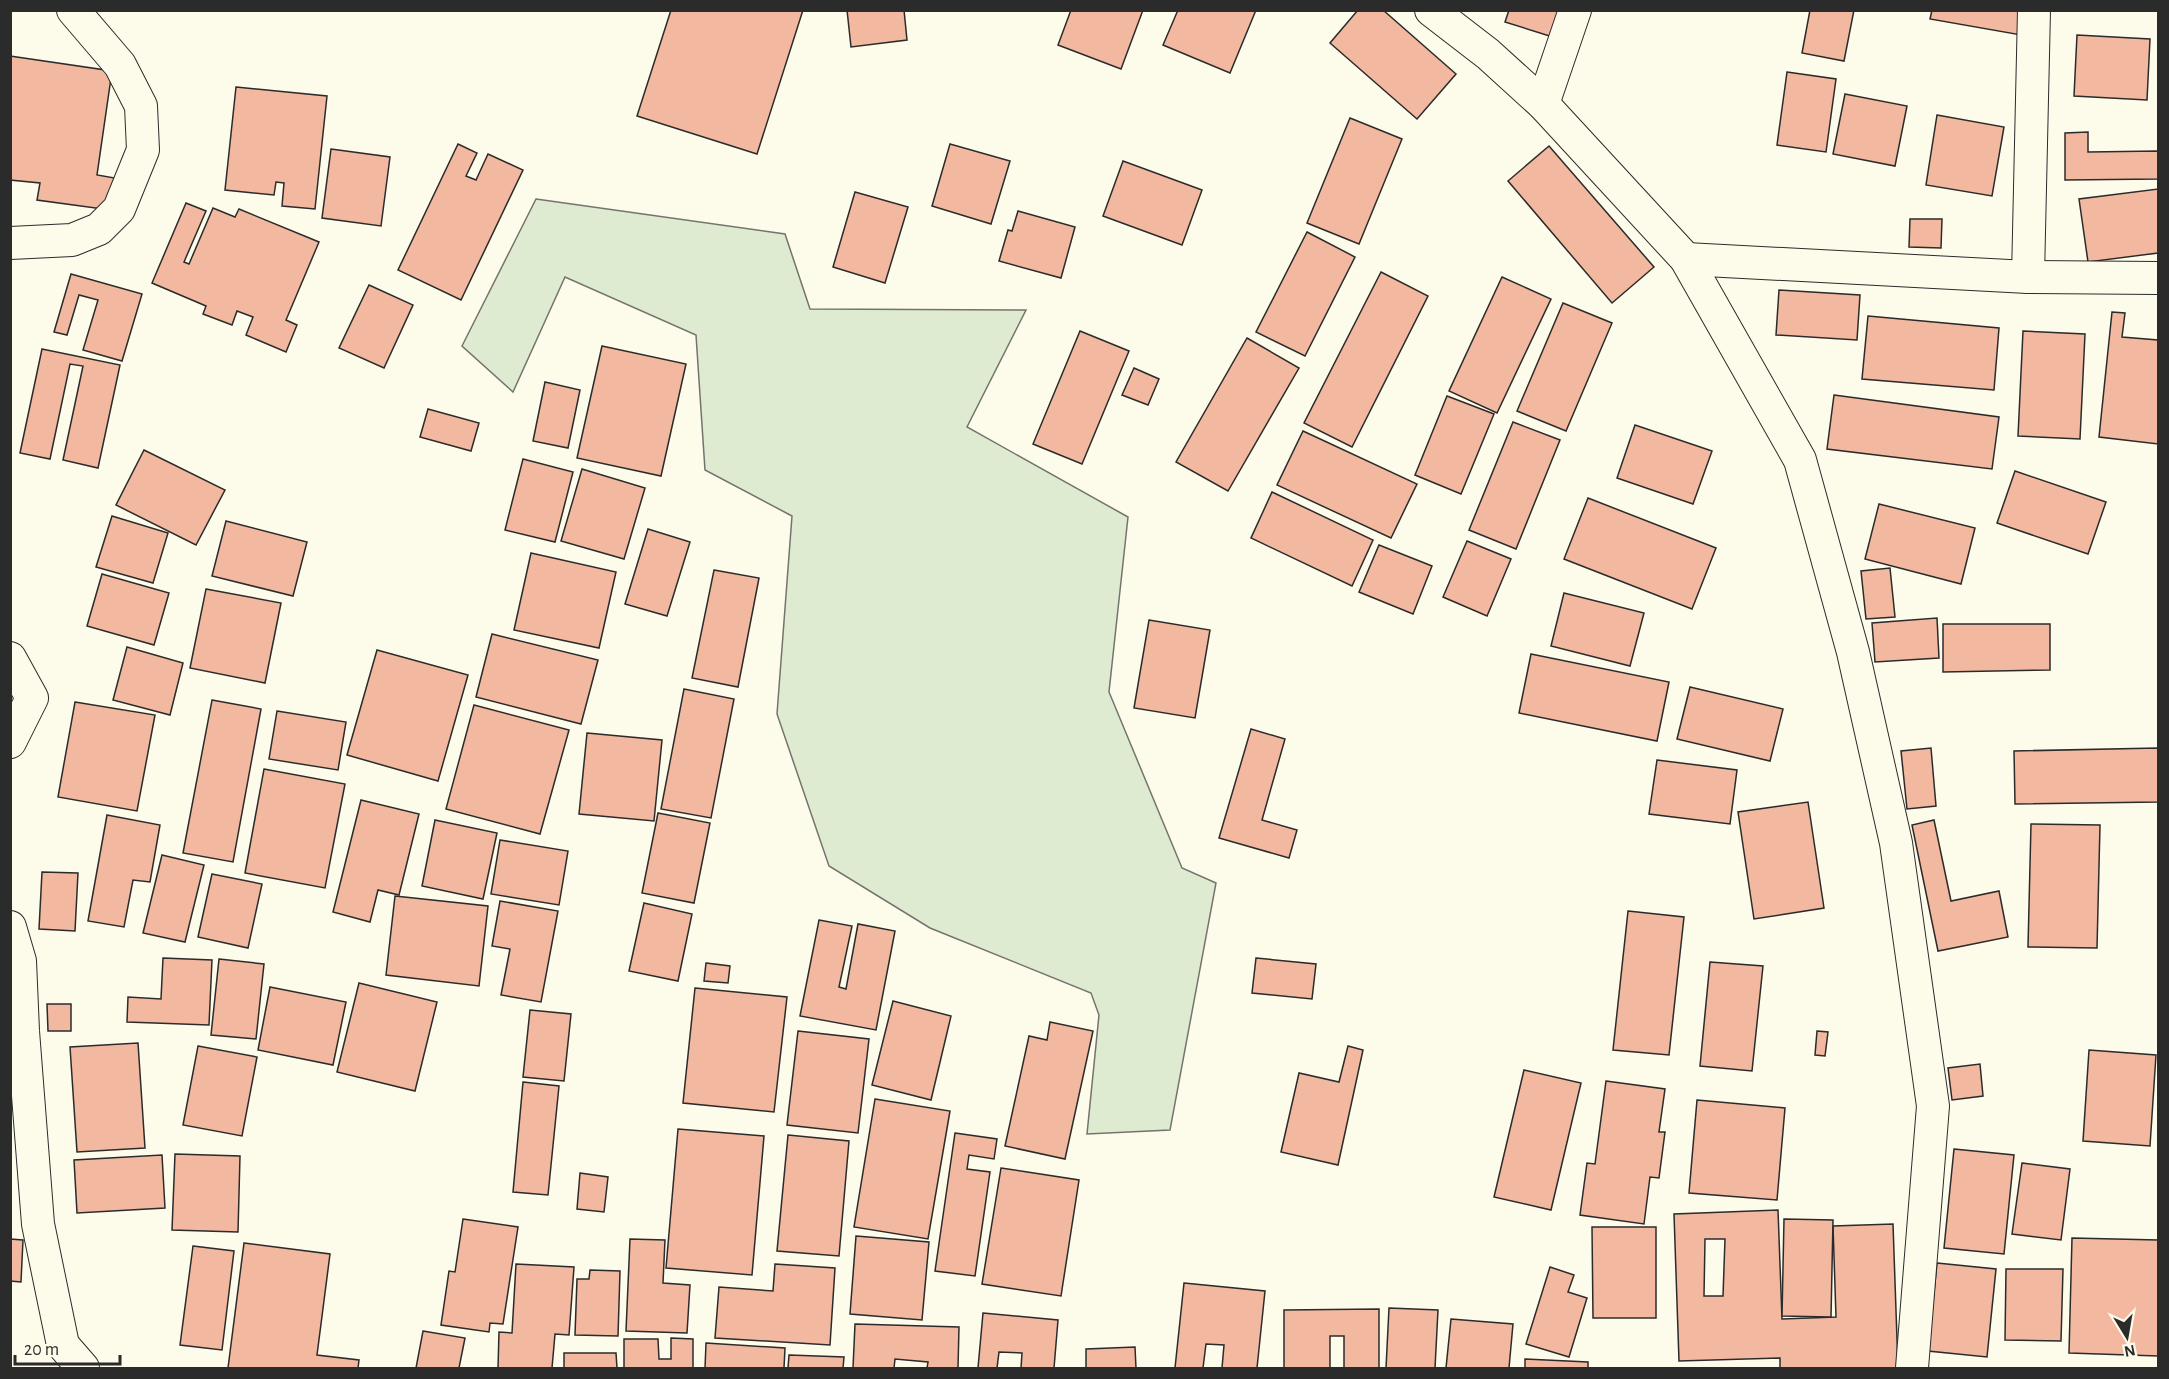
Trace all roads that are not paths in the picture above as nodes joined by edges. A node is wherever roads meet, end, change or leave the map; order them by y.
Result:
1 (73, 10) edge
2 (1431, 10) edge
3 (1575, 10) edge
4 (2034, 10) edge
5 (1543, 104) junction
6 (10, 243) edge
7 (1686, 259) junction
8 (2028, 277) junction
9 (2158, 278) edge
10 (10, 658) edge
11 (10, 742) edge
12 (10, 927) edge
13 (83, 1368) edge
14 (1912, 1368) edge

1 - 6 street
2 - 5 street
3 - 5 street
4 - 8 street
5 - 7 street
7 - 8 street
7 - 14 street
8 - 9 street
10 - 11 street
12 - 13 street

